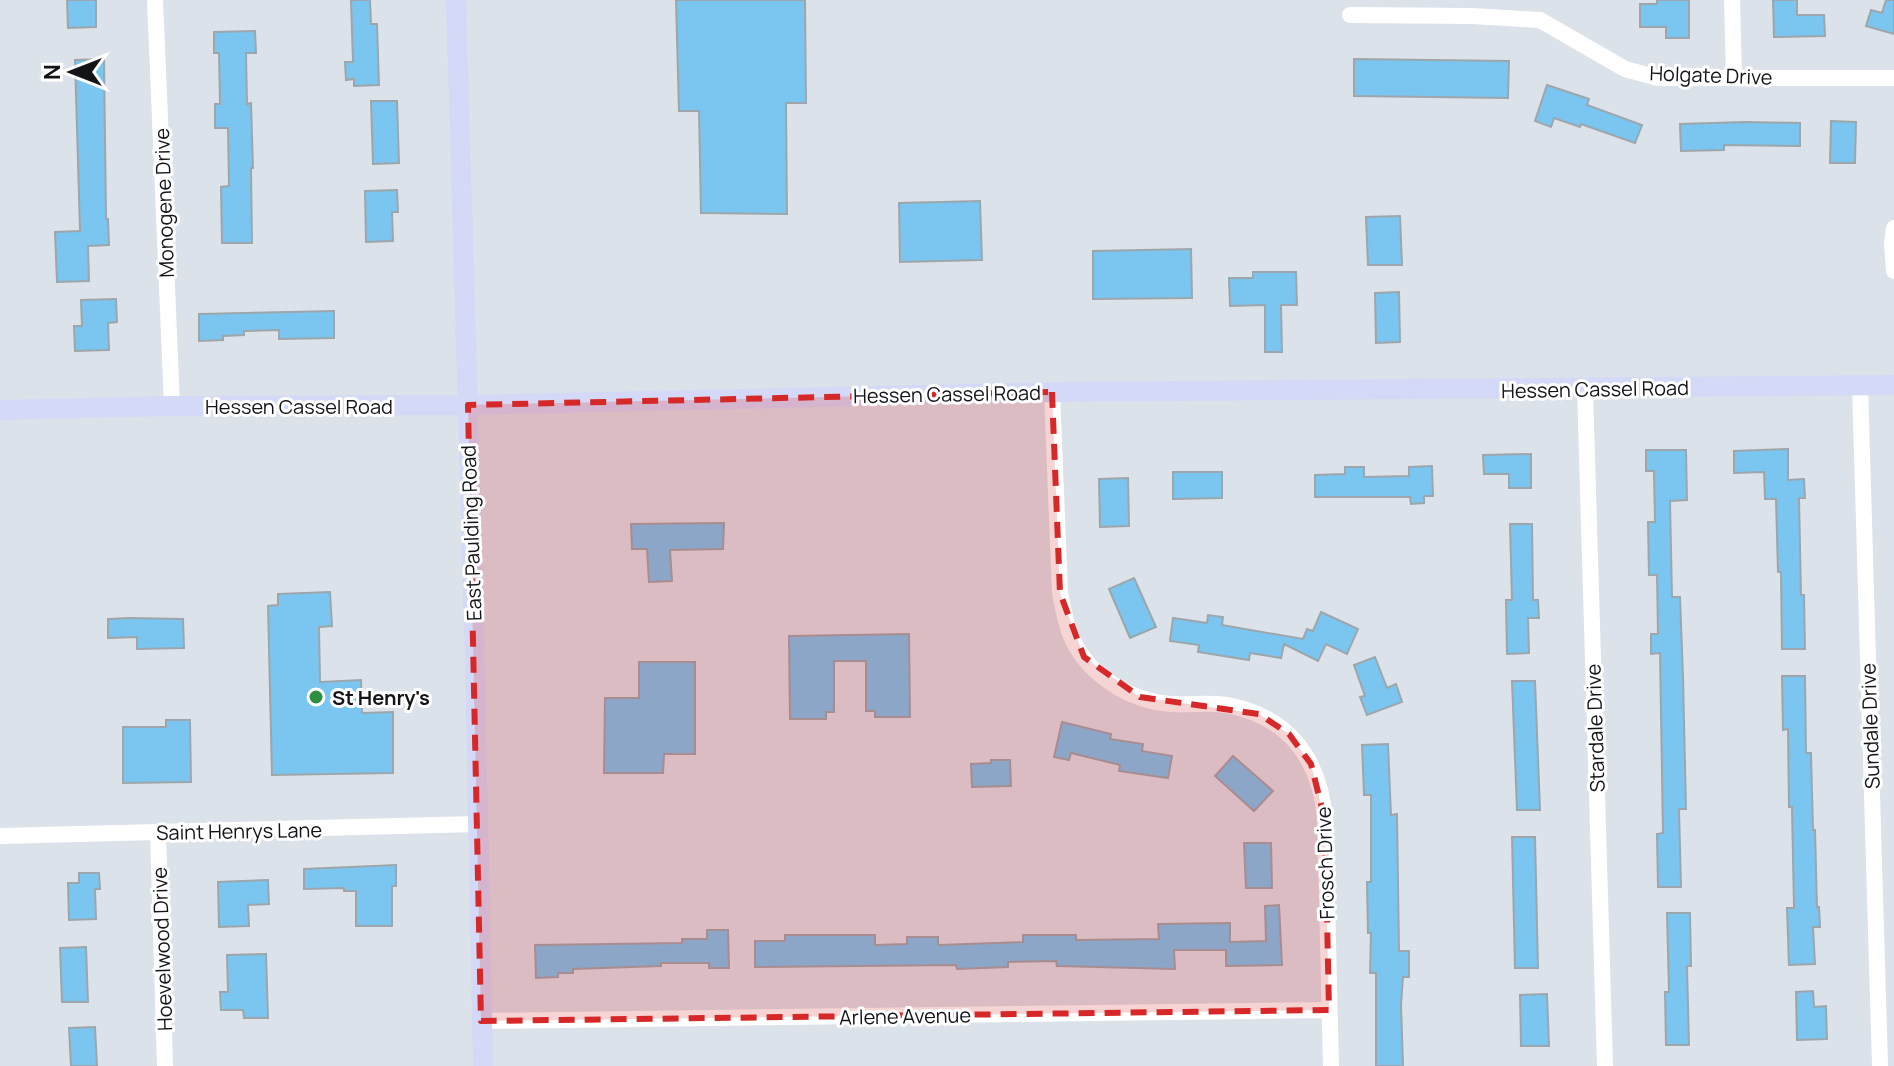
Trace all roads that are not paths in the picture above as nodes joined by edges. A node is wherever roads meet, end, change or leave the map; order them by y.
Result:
1 (155, 0) edge
2 (456, 0) edge
3 (1732, 0) edge
4 (1472, 8) edge
5 (1350, 15) dead end
6 (1734, 77) junction
7 (1894, 78) edge
8 (1894, 228) edge
9 (1894, 271) edge
10 (1894, 385) edge
11 (1860, 386) junction
12 (1585, 389) junction
13 (1052, 392) junction
14 (468, 405) junction
15 (172, 406) junction
16 (0, 410) edge
17 (478, 824) junction
18 (158, 833) junction
19 (0, 836) edge
20 (1329, 1010) junction
21 (481, 1021) junction
22 (165, 1066) edge
23 (483, 1066) edge
24 (1331, 1066) edge
25 (1605, 1066) edge
26 (1880, 1066) edge

1 - 15 street, Monogene Drive
2 - 14 main road, East Paulding Road
3 - 6 street
4 - 5 street, Holgate Drive
4 - 6 street, Holgate Drive
6 - 7 street, Holgate Drive
8 - 9 street
10 - 11 main road, Hessen Cassel Road
11 - 12 main road, Hessen Cassel Road
11 - 26 street, Sundale Drive
12 - 13 main road, Hessen Cassel Road
12 - 25 street, Stardale Drive
13 - 14 main road, Hessen Cassel Road
13 - 20 street, Frosch Drive
14 - 15 main road, Hessen Cassel Road
14 - 17 main road, East Paulding Road
15 - 16 main road, Hessen Cassel Road
17 - 18 street, Saint Henrys Lane
17 - 21 main road, East Paulding Road
18 - 19 street, Saint Henrys Lane
18 - 22 street, Hoevelwood Drive
20 - 21 street, Arlene Avenue
20 - 24 street, Frosch Drive
21 - 23 main road, East Paulding Road

